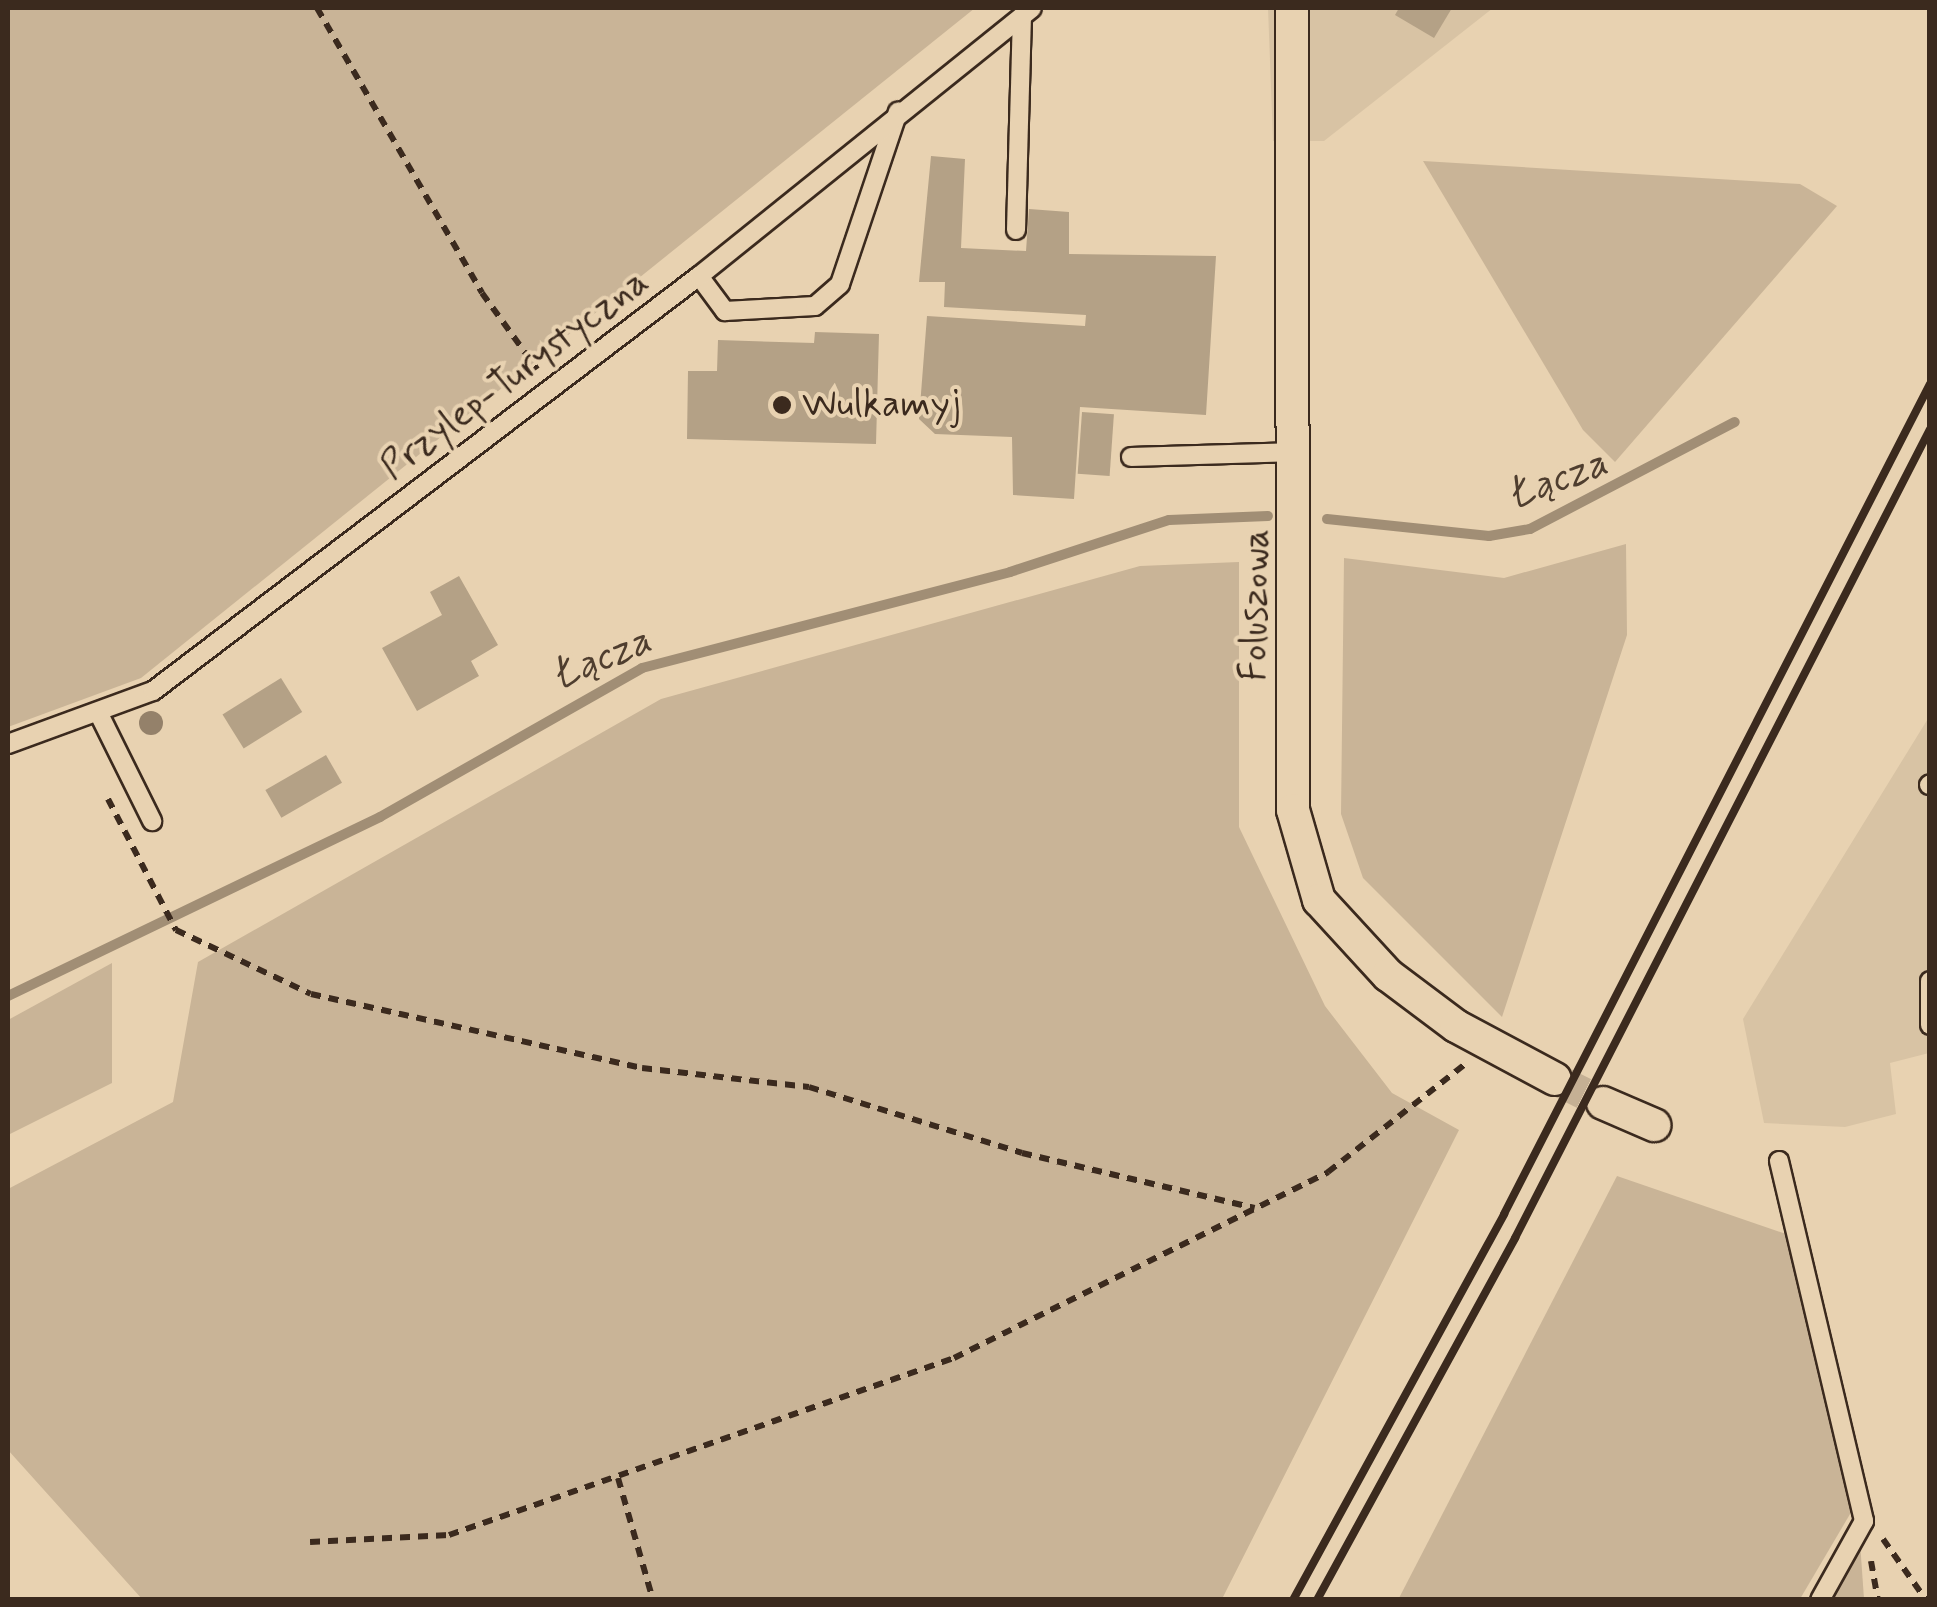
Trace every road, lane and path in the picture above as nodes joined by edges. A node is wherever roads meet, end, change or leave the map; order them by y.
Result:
1 (317, 8) edge
2 (1292, 8) edge
3 (1027, 12) edge
4 (898, 112) junction
5 (1016, 230) dead end
6 (699, 276) junction
7 (550, 389) junction
8 (1298, 452) junction
9 (1131, 456) dead end
10 (98, 712) junction
11 (8, 744) edge
12 (152, 822) dead end
13 (164, 905) dead end
14 (1930, 981) edge
15 (1930, 1025) edge
16 (1490, 1044) junction
17 (1556, 1079) tunnel mouth
18 (1603, 1103) tunnel mouth
19 (1654, 1125) dead end
20 (1779, 1161) dead end
21 (1255, 1208) junction
22 (618, 1478) junction
23 (1864, 1520) junction
24 (310, 1542) dead end
25 (652, 1600) edge
26 (1820, 1600) edge
27 (1926, 1600) edge

1 - 7 path
2 - 8 street, Foluszowa
3 - 4 lane, Przylep-Turystyczna
3 - 5 lane
4 - 6 lane, Przylep-Turystyczna
4 - 6 lane
6 - 7 lane, Przylep-Turystyczna
7 - 10 lane, Przylep-Turystyczna
8 - 9 lane
8 - 16 street, Foluszowa
10 - 11 lane, Przylep-Turystyczna
10 - 12 lane
13 - 21 path
14 - 15 lane
16 - 17 street, Foluszowa
16 - 21 path
18 - 19 street
20 - 23 lane
21 - 22 path
22 - 24 path
22 - 25 path
23 - 26 lane
23 - 27 path

